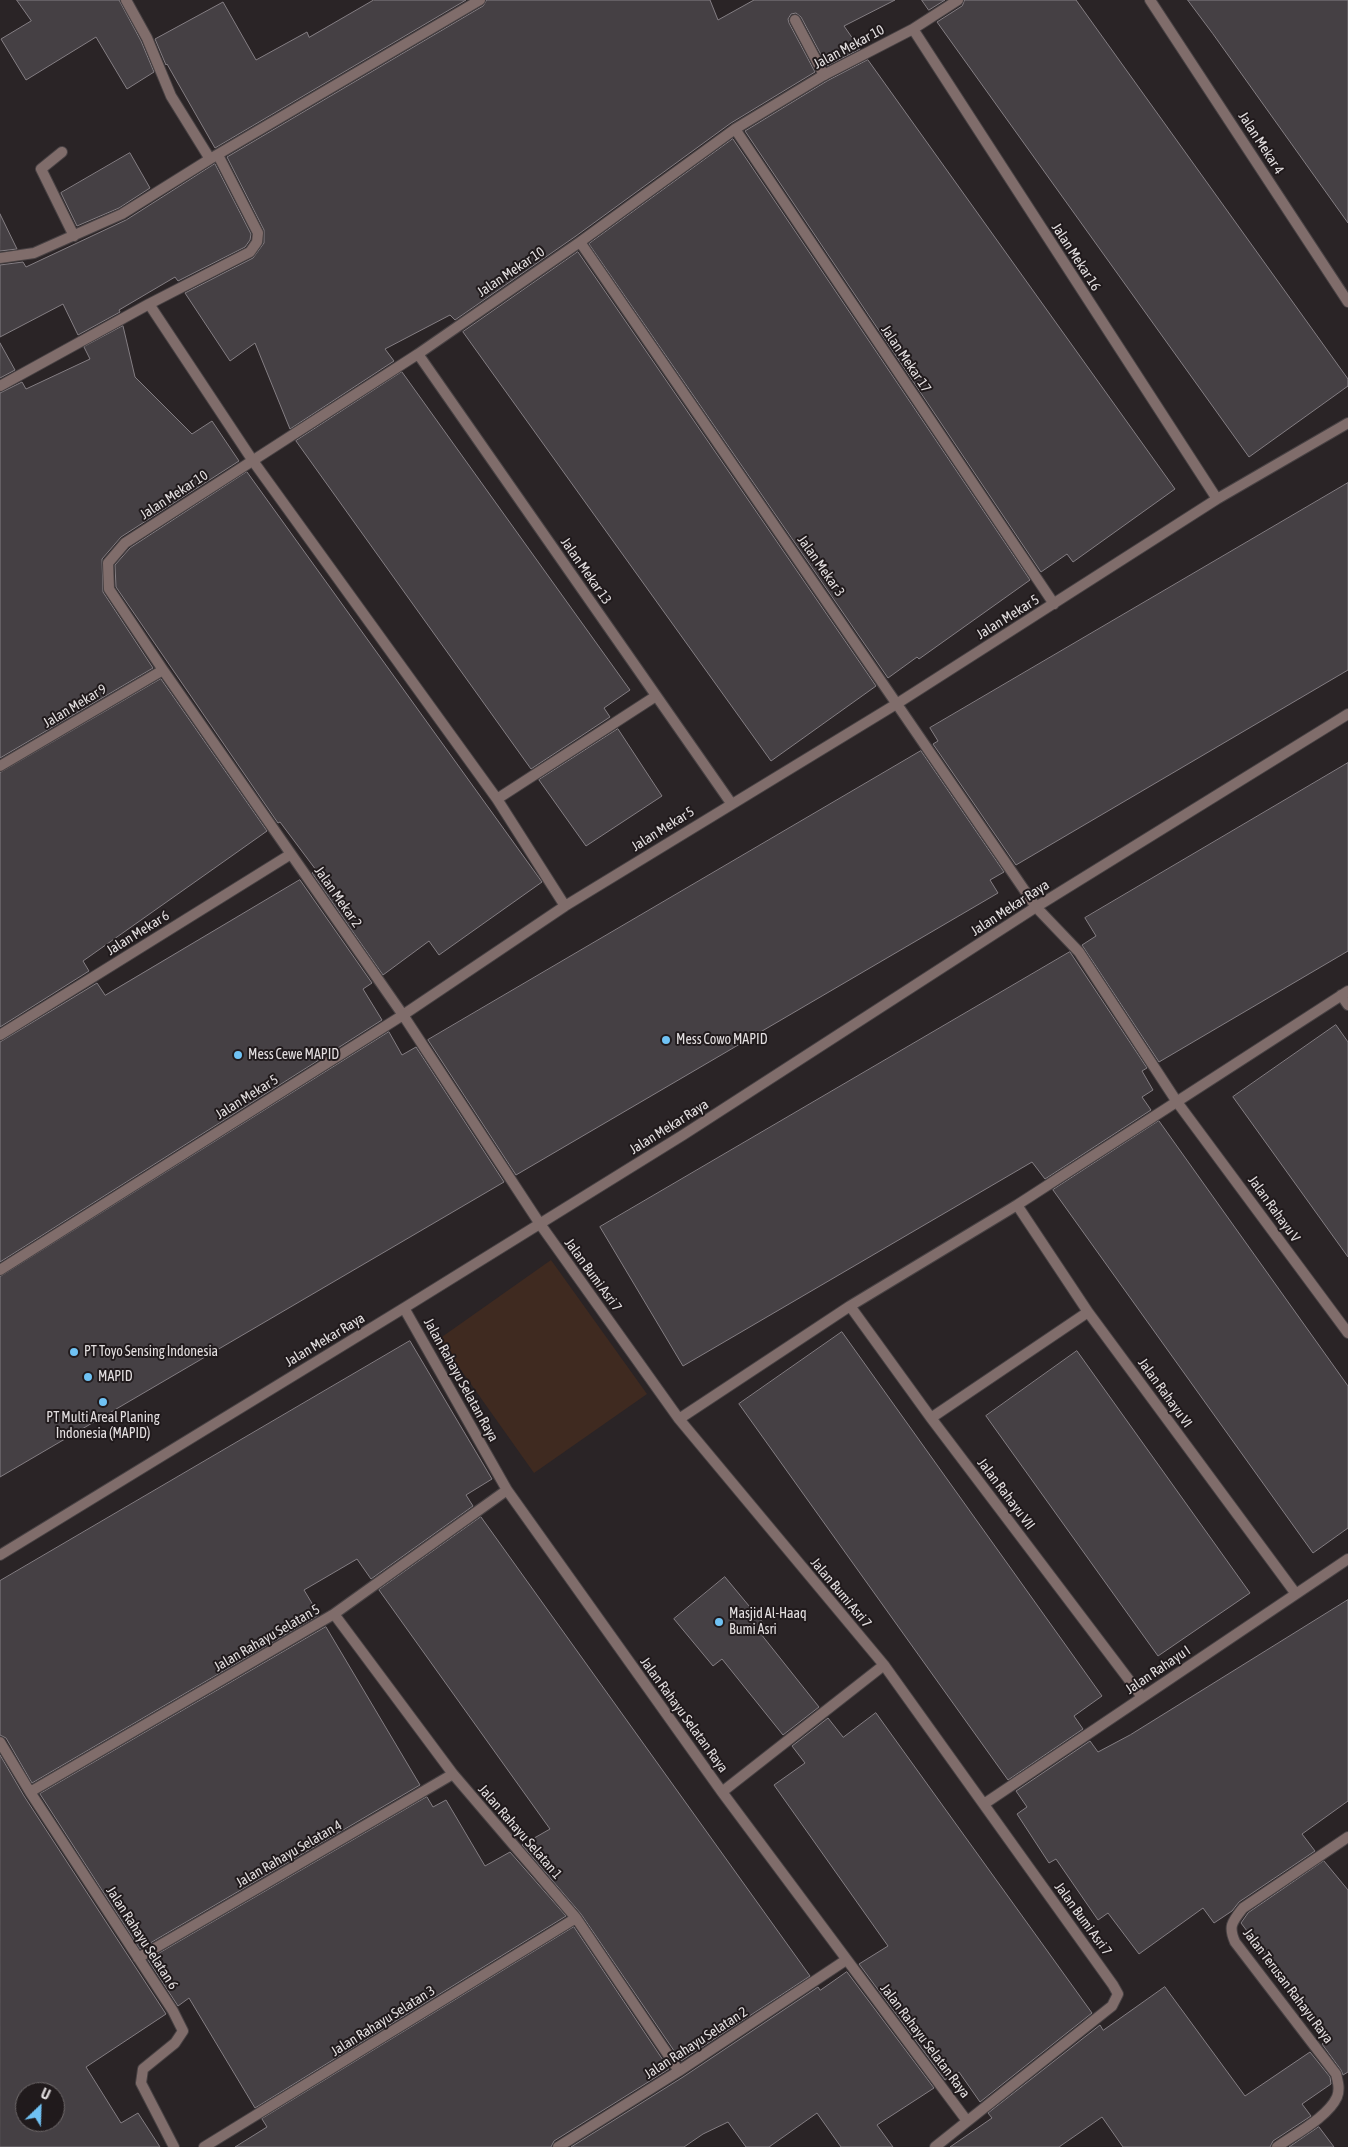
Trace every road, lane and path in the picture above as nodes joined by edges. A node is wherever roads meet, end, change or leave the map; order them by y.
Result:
1 (126, 0) edge
2 (480, 0) edge
3 (958, 0) edge
4 (1150, 0) edge
5 (795, 20) dead end
6 (913, 30) junction
7 (824, 75) junction
8 (735, 129) junction
9 (62, 152) dead end
10 (214, 157) junction
11 (74, 236) junction
12 (580, 242) junction
13 (0, 258) edge
14 (1348, 302) edge
15 (149, 304) junction
16 (418, 354) junction
17 (0, 386) edge
18 (1348, 423) edge
19 (253, 461) junction
20 (1217, 499) junction
21 (109, 589) joint
22 (1054, 604) junction
23 (163, 670) junction
24 (656, 696) junction
25 (898, 703) junction
26 (1348, 714) edge
27 (0, 766) edge
28 (497, 798) junction
29 (731, 803) junction
30 (291, 854) junction
31 (565, 906) junction
32 (1036, 907) junction
33 (1344, 993) edge
34 (1348, 1005) edge
35 (403, 1015) junction
36 (0, 1035) edge
37 (1178, 1102) junction
38 (1017, 1205) junction
39 (540, 1224) junction
40 (0, 1270) edge
41 (850, 1306) junction
42 (404, 1308) junction
43 (1088, 1312) junction
44 (1348, 1333) edge
45 (930, 1418) junction
46 (679, 1419) junction
47 (507, 1490) junction
48 (1, 1552) edge
49 (1348, 1559) edge
50 (1296, 1594) junction
51 (334, 1614) junction
52 (884, 1665) junction
53 (1142, 1697) junction
54 (0, 1742) edge
55 (453, 1774) junction
56 (30, 1792) junction
57 (722, 1792) junction
58 (984, 1804) junction
59 (1348, 1837) edge
60 (576, 1918) junction
61 (138, 1958) junction
62 (846, 1960) junction
63 (679, 2071) junction
64 (967, 2121) junction
65 (174, 2147) edge
66 (204, 2147) edge
67 (558, 2147) edge
68 (935, 2147) edge
69 (1277, 2147) edge

1 - 10 street
2 - 10 street
3 - 6 street, Jalan Mekar 10
4 - 14 street, Jalan Mekar 4
5 - 7 street
6 - 7 street, Jalan Mekar 10
6 - 20 street, Jalan Mekar 16
7 - 8 street, Jalan Mekar 10
8 - 12 street, Jalan Mekar 10
8 - 22 street, Jalan Mekar 17
9 - 11 street
10 - 11 street
10 - 15 street
11 - 13 street
12 - 16 street, Jalan Mekar 10
12 - 25 street, Jalan Mekar 3
15 - 17 street
15 - 19 street
16 - 19 street, Jalan Mekar 10
16 - 24 street, Jalan Mekar 13
18 - 20 street, Jalan Mekar 5
19 - 21 street, Jalan Mekar 10
19 - 28 street
20 - 22 street, Jalan Mekar 5
21 - 23 street, Jalan Mekar 2
22 - 25 street, Jalan Mekar 5
23 - 27 street, Jalan Mekar 9
23 - 30 street, Jalan Mekar 2
24 - 28 street
24 - 29 street, Jalan Mekar 13
25 - 29 street, Jalan Mekar 5
25 - 32 street, Jalan Mekar 3
26 - 32 street, Jalan Mekar Raya
28 - 31 street
29 - 31 street, Jalan Mekar 5
30 - 35 street, Jalan Mekar 2
30 - 36 street, Jalan Mekar 6
31 - 35 street, Jalan Mekar 5
32 - 37 street, Jalan Rahayu V
32 - 39 street, Jalan Mekar Raya
33 - 34 street
33 - 37 street
35 - 39 street, Jalan Mekar 2
35 - 40 street, Jalan Mekar 5
37 - 38 street
37 - 44 street, Jalan Rahayu V
38 - 41 street
38 - 43 street, Jalan Rahayu VI
39 - 42 street, Jalan Mekar Raya
39 - 46 street, Jalan Bumi Asri 7
41 - 45 street, Jalan Rahayu VII
41 - 46 street
42 - 47 street, Jalan Rahayu Selatan Raya
42 - 48 street, Jalan Mekar Raya
43 - 45 street
43 - 50 street, Jalan Rahayu VI
45 - 53 street, Jalan Rahayu VII
46 - 52 street, Jalan Bumi Asri 7
47 - 51 street, Jalan Rahayu Selatan 5
47 - 57 street, Jalan Rahayu Selatan Raya
49 - 50 street, Jalan Rahayu I
50 - 53 street, Jalan Rahayu I
51 - 55 street, Jalan Rahayu Selatan 1
51 - 56 street, Jalan Rahayu Selatan 5
52 - 57 street
52 - 58 street, Jalan Bumi Asri 7
53 - 58 street, Jalan Rahayu I
54 - 56 street, Jalan Rahayu Selatan 6
55 - 60 street, Jalan Rahayu Selatan 1
55 - 61 street, Jalan Rahayu Selatan 4
56 - 61 street, Jalan Rahayu Selatan 6
57 - 62 street, Jalan Rahayu Selatan Raya
58 - 64 street, Jalan Bumi Asri 7
59 - 69 street, Jalan Terusan Rahayu Raya
60 - 63 street, Jalan Rahayu Selatan 1
60 - 66 street, Jalan Rahayu Selatan 3
61 - 65 street, Jalan Rahayu Selatan 6
62 - 63 street, Jalan Rahayu Selatan 2
62 - 64 street, Jalan Rahayu Selatan Raya
63 - 67 street, Jalan Rahayu Selatan 2
64 - 68 street

